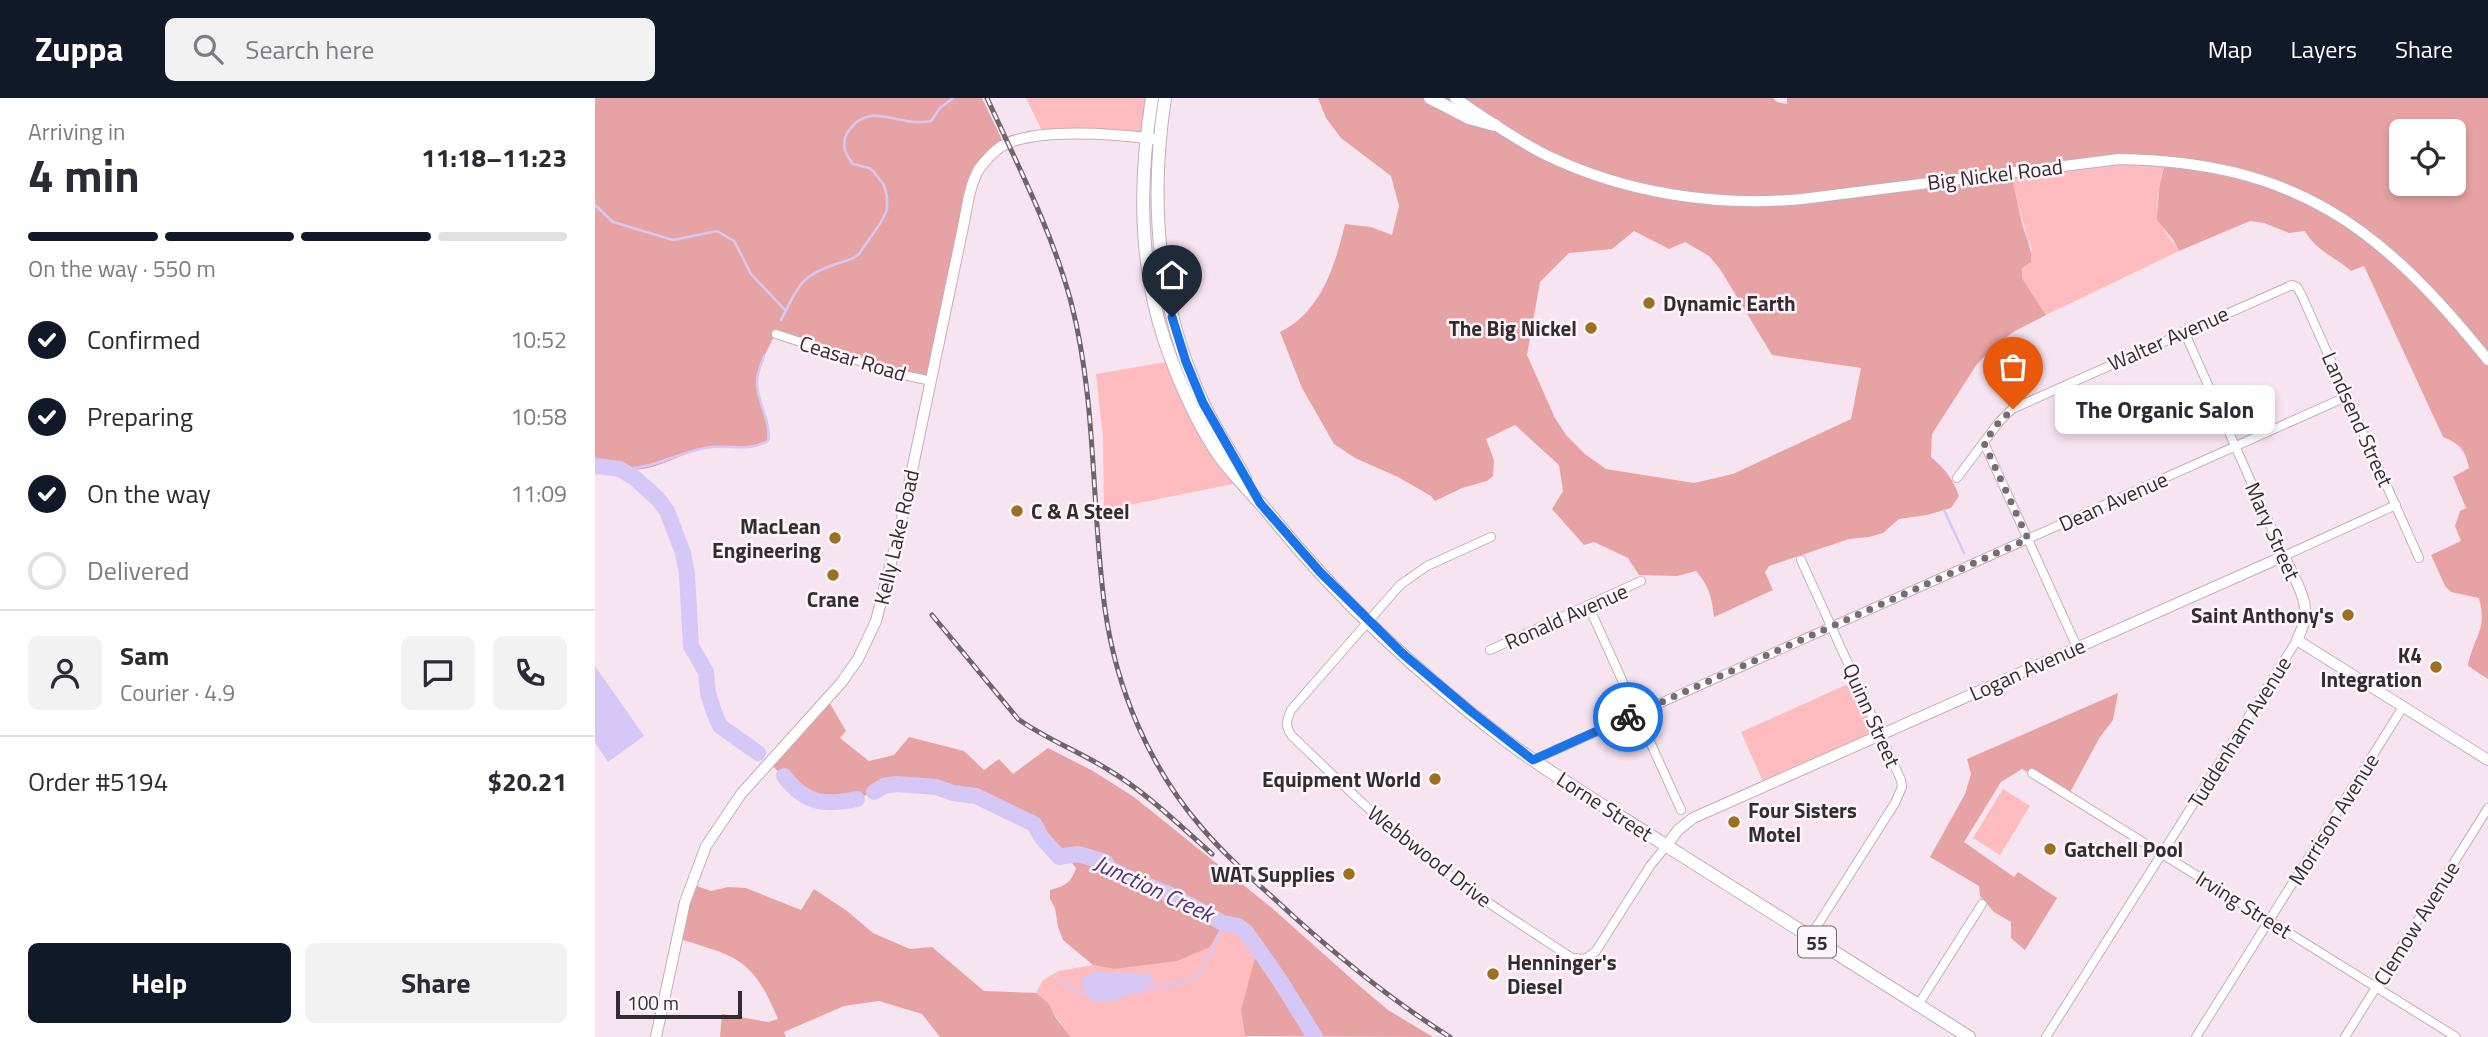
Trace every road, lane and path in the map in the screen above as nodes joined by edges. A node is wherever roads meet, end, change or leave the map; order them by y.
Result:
1 (1152, 98) edge
2 (1165, 98) edge
3 (1430, 98) edge
4 (1455, 98) edge
5 (1495, 125) junction
6 (1152, 139) junction
7 (2292, 285) joint
8 (2184, 331) junction
9 (776, 334) dead end
10 (2488, 360) edge
11 (931, 381) junction
12 (2348, 396) junction
13 (1984, 443) junction
14 (2235, 446) junction
15 (1957, 478) dead end
16 (2396, 505) junction
17 (1491, 537) dead end
18 (2028, 539) junction
19 (2284, 556) junction
20 (2419, 558) dead end
21 (1801, 560) dead end
22 (1641, 581) dead end
23 (1588, 606) junction
24 (1369, 621) junction
25 (1832, 627) junction
26 (2297, 640) junction
27 (2077, 647) junction
28 (1490, 650) dead end
29 (2403, 707) junction
30 (1637, 713) junction
31 (1881, 734) junction
32 (1533, 760) junction
33 (2488, 760) edge
34 (2032, 773) dead end
35 (2488, 808) edge
36 (1681, 810) dead end
37 (1667, 845) junction
38 (2163, 853) junction
39 (1982, 904) dead end
40 (2269, 920) junction
41 (1809, 937) junction
42 (2376, 987) junction
43 (1918, 1005) junction
44 (656, 1037) edge
45 (1969, 1037) edge
46 (2046, 1037) edge
47 (2196, 1037) edge
48 (2345, 1037) edge
49 (2456, 1037) edge

1 - 6 main road, 55
2 - 6 main road, 55
3 - 5 main road
4 - 5 street, Big Nickel Road
5 - 10 street, Big Nickel Road
6 - 11 street, Kelly Lake Road
6 - 24 main road, Lorne Street / 55
7 - 8 street, Walter Avenue
7 - 12 street, Landsend Street
8 - 13 street, Walter Avenue
8 - 14 street, Mary Street
9 - 11 street, Ceasar Road
11 - 44 street, Kelly Lake Road
12 - 14 street, Dean Avenue
12 - 16 street, Landsend Street
13 - 15 street, Walter Avenue
13 - 18 street
14 - 18 street, Dean Avenue
14 - 19 street, Mary Street
16 - 19 street, Logan Avenue
16 - 20 street, Landsend Street
17 - 24 street
18 - 25 street, Dean Avenue
18 - 27 street
19 - 26 street, Mary Street
19 - 27 street, Logan Avenue
21 - 25 street, Quinn Street
22 - 23 street, Ronald Avenue
23 - 28 street, Ronald Avenue
23 - 30 street
24 - 32 main road, Lorne Street / 55
24 - 37 street, Webbwood Drive
25 - 30 street, Dean Avenue
25 - 31 street, Quinn Street
26 - 29 street
26 - 38 street, Tuddenham Avenue
27 - 31 street, Logan Avenue
29 - 33 street
29 - 40 street, Morrison Avenue
30 - 32 street, Dean Avenue
30 - 36 street
31 - 37 street, Logan Avenue
31 - 41 street, Quinn Street
32 - 37 main road, Lorne Street / 55
34 - 38 street, Irving Street
35 - 42 street, Clemow Avenue
37 - 41 main road, Lorne Street / 55
38 - 40 street, Irving Street
38 - 46 street, Tuddenham Avenue
39 - 43 street
40 - 42 street, Irving Street
40 - 47 street, Morrison Avenue
41 - 43 main road, Lorne Street / 55
42 - 48 street, Clemow Avenue
42 - 49 street, Irving Street
43 - 45 main road, Lorne Street / 55

